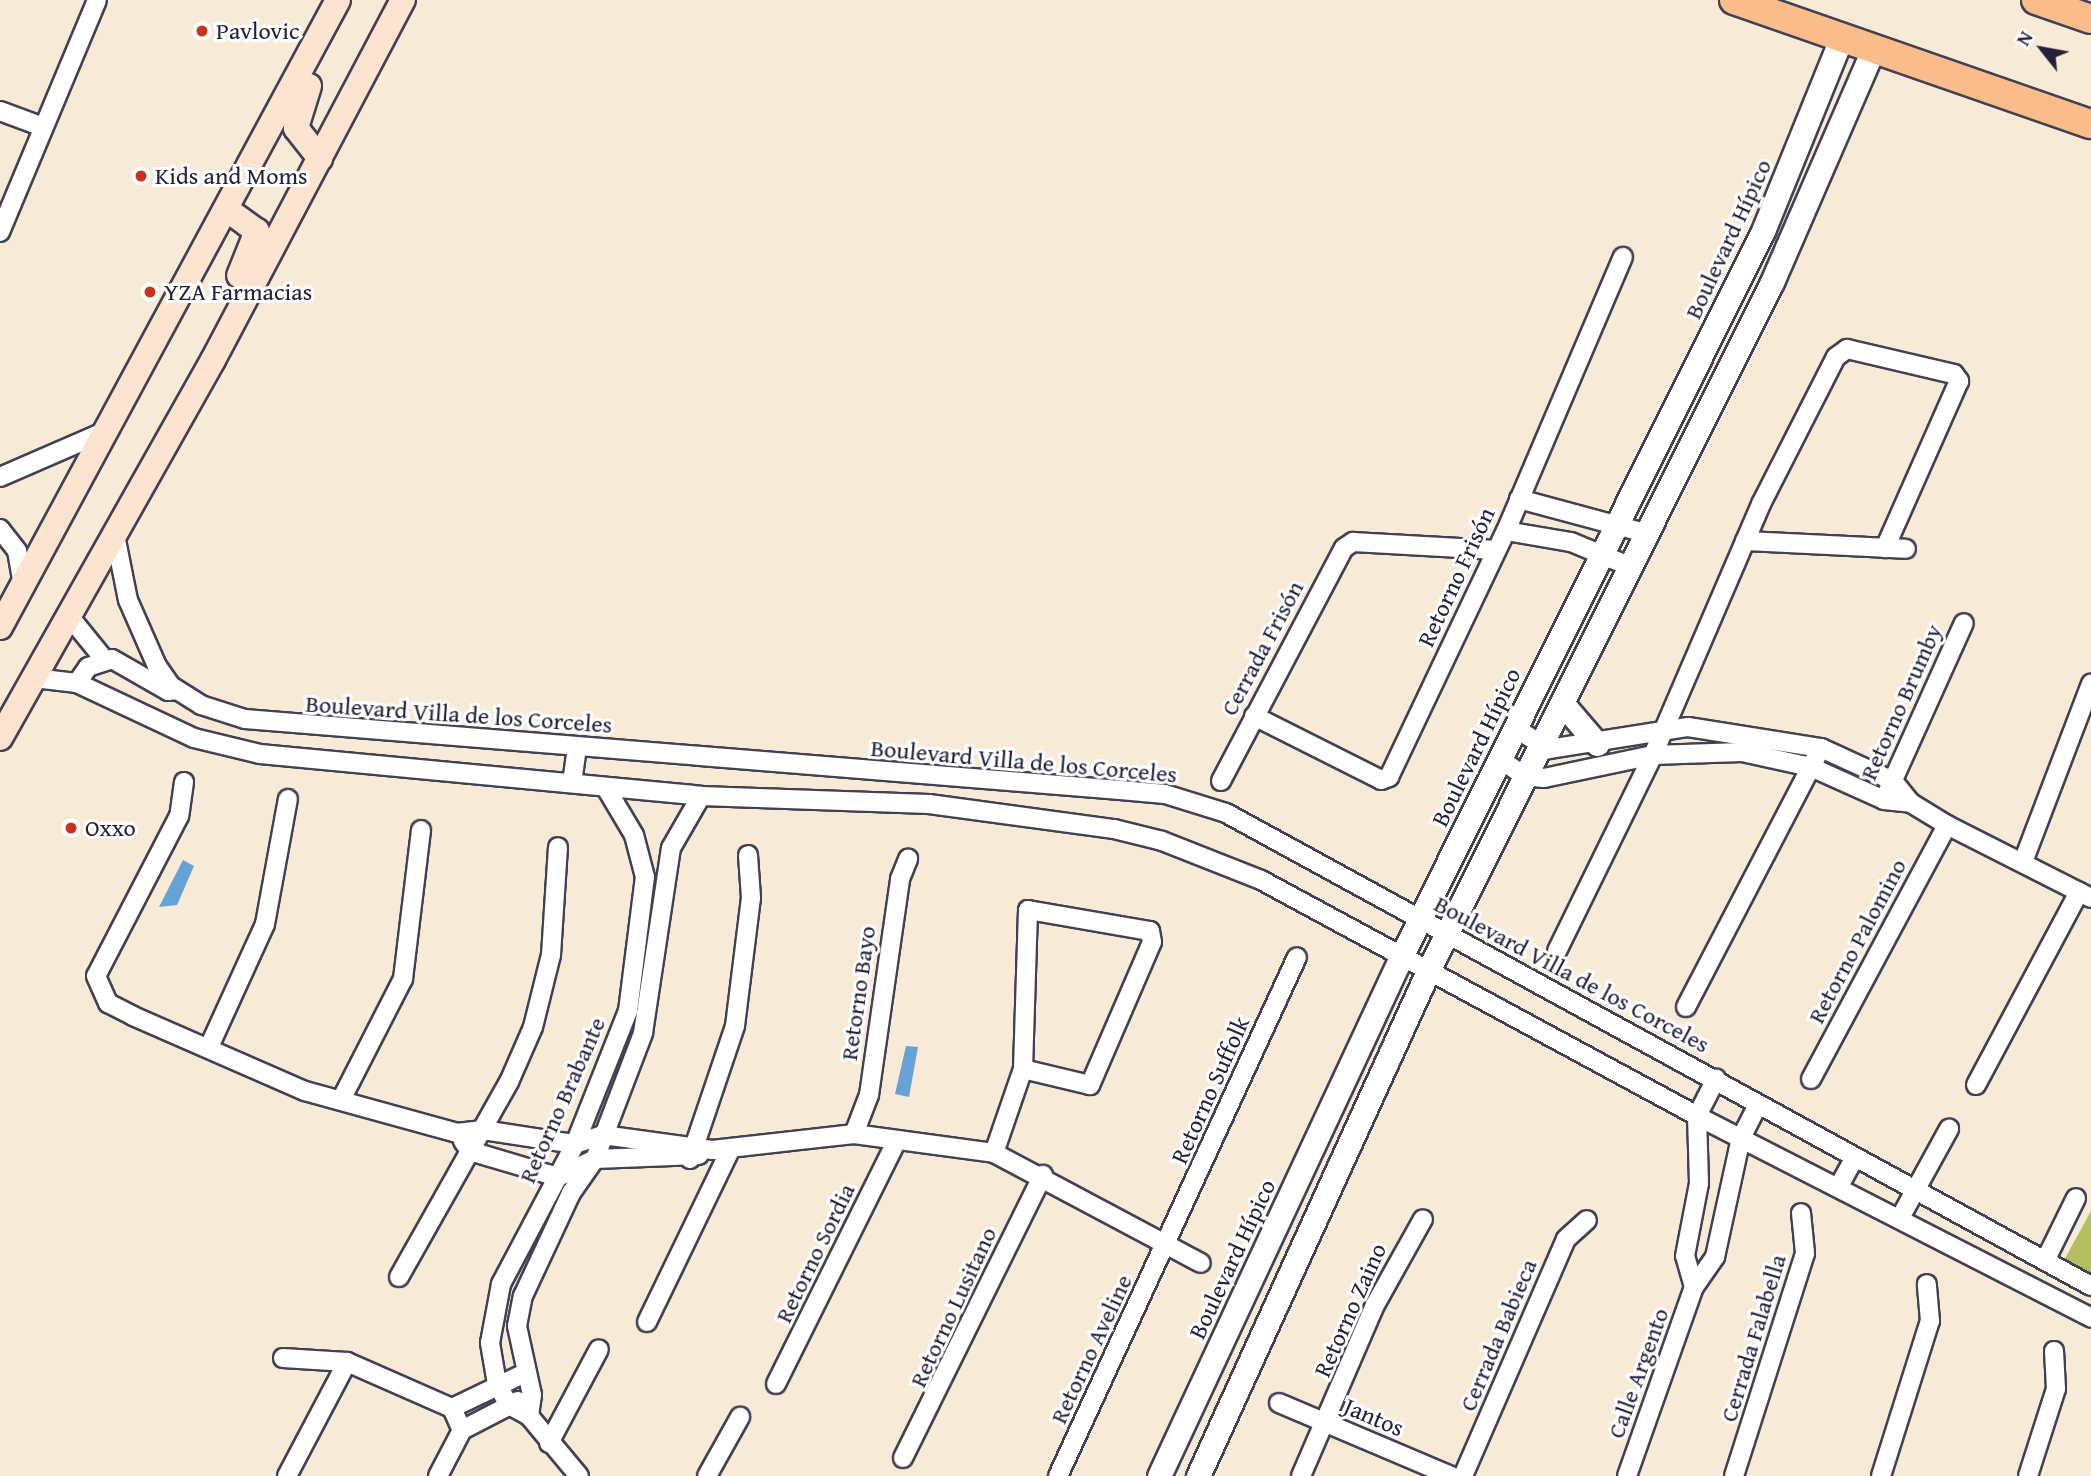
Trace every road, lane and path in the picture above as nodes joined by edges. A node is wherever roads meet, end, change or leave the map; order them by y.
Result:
1 (97, 0) edge
2 (403, 0) edge
3 (1734, 0) edge
4 (2036, 0) edge
5 (337, 1) edge
6 (2091, 19) edge
7 (321, 33) junction
8 (1840, 41) junction
9 (1872, 52) junction
10 (0, 111) edge
11 (2091, 124) edge
12 (43, 127) junction
13 (320, 159) junction
14 (229, 211) junction
15 (0, 232) edge
16 (1623, 257) dead end
17 (112, 429) junction
18 (167, 443) junction
19 (0, 477) edge
20 (1519, 499) junction
21 (1615, 524) junction
22 (0, 529) edge
23 (1506, 531) junction
24 (1645, 533) junction
25 (115, 535) junction
26 (1745, 541) junction
27 (1885, 548) junction
28 (1906, 549) dead end
29 (1496, 550) junction
30 (1602, 553) junction
31 (1629, 566) junction
32 (23, 586) junction
33 (69, 616) junction
34 (1964, 623) dead end
35 (0, 627) edge
36 (104, 659) junction
37 (34, 678) junction
38 (77, 683) junction
39 (2091, 684) edge
40 (177, 690) junction
41 (1562, 703) junction
42 (223, 713) junction
43 (1254, 716) junction
44 (1515, 728) junction
45 (1663, 729) junction
46 (0, 738) edge
47 (1597, 744) junction
48 (214, 745) junction
49 (577, 747) junction
50 (1539, 747) junction
51 (1821, 748) junction
52 (1653, 755) junction
53 (1500, 759) junction
54 (1811, 767) junction
55 (1602, 768) junction
56 (932, 774) junction
57 (1524, 776) junction
58 (1221, 781) dead end
59 (1893, 781) junction
60 (184, 782) dead end
61 (572, 783) junction
62 (606, 788) junction
63 (701, 796) junction
64 (288, 799) dead end
65 (1884, 800) junction
66 (1911, 803) junction
67 (929, 804) junction
68 (1947, 825) junction
69 (421, 830) dead end
70 (558, 847) dead end
71 (748, 855) dead end
72 (908, 859) dead end
73 (2023, 862) junction
74 (2085, 895) edge
75 (1419, 920) junction
76 (1446, 934) junction
77 (1557, 951) dead end
78 (1403, 953) junction
79 (1297, 957) dead end
80 (1430, 967) junction
81 (1686, 1007) dead end
82 (209, 1047) junction
83 (1023, 1069) junction
84 (1716, 1079) junction
85 (1811, 1079) dead end
86 (1976, 1085) dead end
87 (341, 1100) junction
88 (1758, 1105) junction
89 (1697, 1116) junction
90 (1949, 1129) dead end
91 (483, 1130) junction
92 (457, 1133) junction
93 (854, 1134) junction
94 (603, 1135) junction
95 (1741, 1138) junction
96 (896, 1142) junction
97 (575, 1144) junction
98 (470, 1151) junction
99 (707, 1151) junction
100 (994, 1153) junction
101 (1855, 1157) junction
102 (595, 1159) junction
103 (1043, 1175) junction
104 (558, 1177) junction
105 (1839, 1186) junction
106 (1916, 1191) junction
107 (2076, 1198) dead end
108 (1801, 1213) dead end
109 (1900, 1218) junction
110 (1423, 1219) dead end
111 (1587, 1220) dead end
112 (1167, 1243) junction
113 (2045, 1261) junction
114 (1201, 1263) dead end
115 (399, 1277) dead end
116 (1927, 1284) dead end
117 (2091, 1286) edge
118 (1694, 1287) junction
119 (2091, 1318) edge
120 (648, 1322) dead end
121 (599, 1349) dead end
122 (2054, 1351) dead end
123 (284, 1358) dead end
124 (347, 1362) junction
125 (523, 1374) junction
126 (497, 1384) junction
127 (776, 1384) dead end
128 (532, 1395) junction
129 (1279, 1403) dead end
130 (509, 1405) junction
131 (452, 1408) junction
132 (528, 1416) junction
133 (740, 1417) dead end
134 (1327, 1424) junction
135 (462, 1430) junction
136 (550, 1443) junction
137 (903, 1458) dead end
138 (287, 1476) edge
139 (438, 1476) edge
140 (579, 1476) edge
141 (707, 1476) edge
142 (1058, 1476) edge
143 (1159, 1476) edge
144 (1198, 1476) edge
145 (1301, 1476) edge
146 (1451, 1476) edge
147 (1463, 1476) edge
148 (1627, 1476) edge
149 (1734, 1476) edge
150 (1881, 1476) edge
151 (2028, 1476) edge

1 - 12 street
2 - 13 main road
3 - 8 main road
4 - 6 main road
5 - 7 main road
7 - 13 main road
7 - 14 main road
8 - 9 main road
8 - 21 street, Boulevard Hípico
9 - 11 main road
9 - 24 street
10 - 12 street
12 - 15 street
13 - 18 main road
14 - 17 main road
14 - 18 main road
16 - 20 street, Retorno Frisón
17 - 19 street
17 - 32 main road
18 - 25 main road
20 - 21 street
20 - 23 street, Retorno Frisón
21 - 24 street
21 - 30 street, Boulevard Hípico
22 - 32 street
23 - 29 street, Retorno Frisón
23 - 30 street
24 - 31 street
25 - 33 main road
25 - 40 street
26 - 27 street
26 - 27 street
26 - 45 street
27 - 28 street
29 - 43 street, Cerrada Frisón
29 - 43 street, Retorno Frisón
30 - 31 street
30 - 44 street, Boulevard Hípico
31 - 41 street
32 - 35 main road
33 - 36 street
33 - 37 main road
34 - 59 street, Retorno Brumby
36 - 38 street
36 - 40 street, Boulevard Villa de los Corceles
37 - 38 street
37 - 46 main road
38 - 48 street
39 - 73 street
40 - 42 street, Boulevard Villa de los Corceles
41 - 47 street
41 - 50 street
42 - 48 street
42 - 49 street, Boulevard Villa de los Corceles
43 - 58 street, Cerrada Frisón
44 - 50 street
44 - 53 street, Boulevard Hípico
45 - 47 street
45 - 51 street
45 - 52 street
47 - 50 street
47 - 55 street
48 - 61 street
49 - 56 street, Boulevard Villa de los Corceles
49 - 61 street
50 - 57 street
51 - 54 street
51 - 59 street
52 - 54 street
52 - 55 street
52 - 77 street
53 - 57 street
53 - 75 street, Boulevard Hípico
54 - 65 street
54 - 81 street
55 - 57 street
56 - 67 street
56 - 75 street, Boulevard Villa de los Corceles
57 - 76 street
59 - 65 street, Retorno Brumby
59 - 66 street
60 - 82 street
61 - 62 street
62 - 63 street
62 - 97 street, Retorno Brabante
63 - 67 street
63 - 94 street, Retorno Brabante
64 - 82 street
65 - 66 street
66 - 68 street
67 - 78 street
68 - 73 street
68 - 85 street, Retorno Palomino
69 - 87 street
70 - 91 street
71 - 99 street
72 - 93 street, Retorno Bayo
73 - 74 street
74 - 86 street
75 - 76 street, Boulevard Villa de los Corceles
75 - 78 street, Boulevard Hípico
76 - 80 street
76 - 84 street, Boulevard Villa de los Corceles
78 - 80 street
78 - 143 street, Boulevard Hípico
79 - 112 street, Retorno Suffolk
80 - 89 street
80 - 144 street
82 - 87 street
83 - 83 street
83 - 100 street
84 - 88 street, Boulevard Villa de los Corceles
84 - 89 street
87 - 92 street
88 - 95 street, Calle Argento
88 - 101 street, Boulevard Villa de los Corceles
89 - 95 street
89 - 118 street, Calle Argento
90 - 106 street
91 - 92 street
91 - 97 street
91 - 98 street
92 - 98 street
93 - 96 street
93 - 99 street
94 - 97 street
94 - 99 street
94 - 102 street, Retorno Brabante
95 - 105 street
95 - 118 street, Calle Argento
96 - 100 street
96 - 127 street, Retorno Sordia
97 - 104 street, Retorno Brabante
98 - 104 street
98 - 115 street
99 - 102 street
99 - 120 street
100 - 103 street
101 - 105 street
101 - 106 street, Boulevard Villa de los Corceles
102 - 104 street
102 - 125 street, Retorno Brabante
103 - 112 street
103 - 137 street, Retorno Lusitano
104 - 126 street, Retorno Brabante
105 - 109 street
106 - 109 street
106 - 113 street, Boulevard Villa de los Corceles
107 - 113 street
108 - 149 street, Cerrada Falabella
109 - 119 street
110 - 134 street, Retorno Zaino
111 - 147 street, Cerrada Babieca
112 - 114 street
112 - 142 street, Retorno Aveline
113 - 117 street, Boulevard Villa de los Corceles
116 - 150 street
118 - 148 street, Calle Argento
121 - 136 street
122 - 151 street
123 - 124 street
124 - 131 street
124 - 138 street
125 - 126 street
125 - 128 street, Retorno Brabante
126 - 130 street, Retorno Brabante
126 - 131 street
128 - 130 street
128 - 132 street
129 - 134 street, Jantos
130 - 132 street
130 - 135 street
131 - 135 street
132 - 136 street
133 - 141 street
134 - 145 street, Retorno Zaino
134 - 146 street, Jantos
135 - 139 street
136 - 140 street

